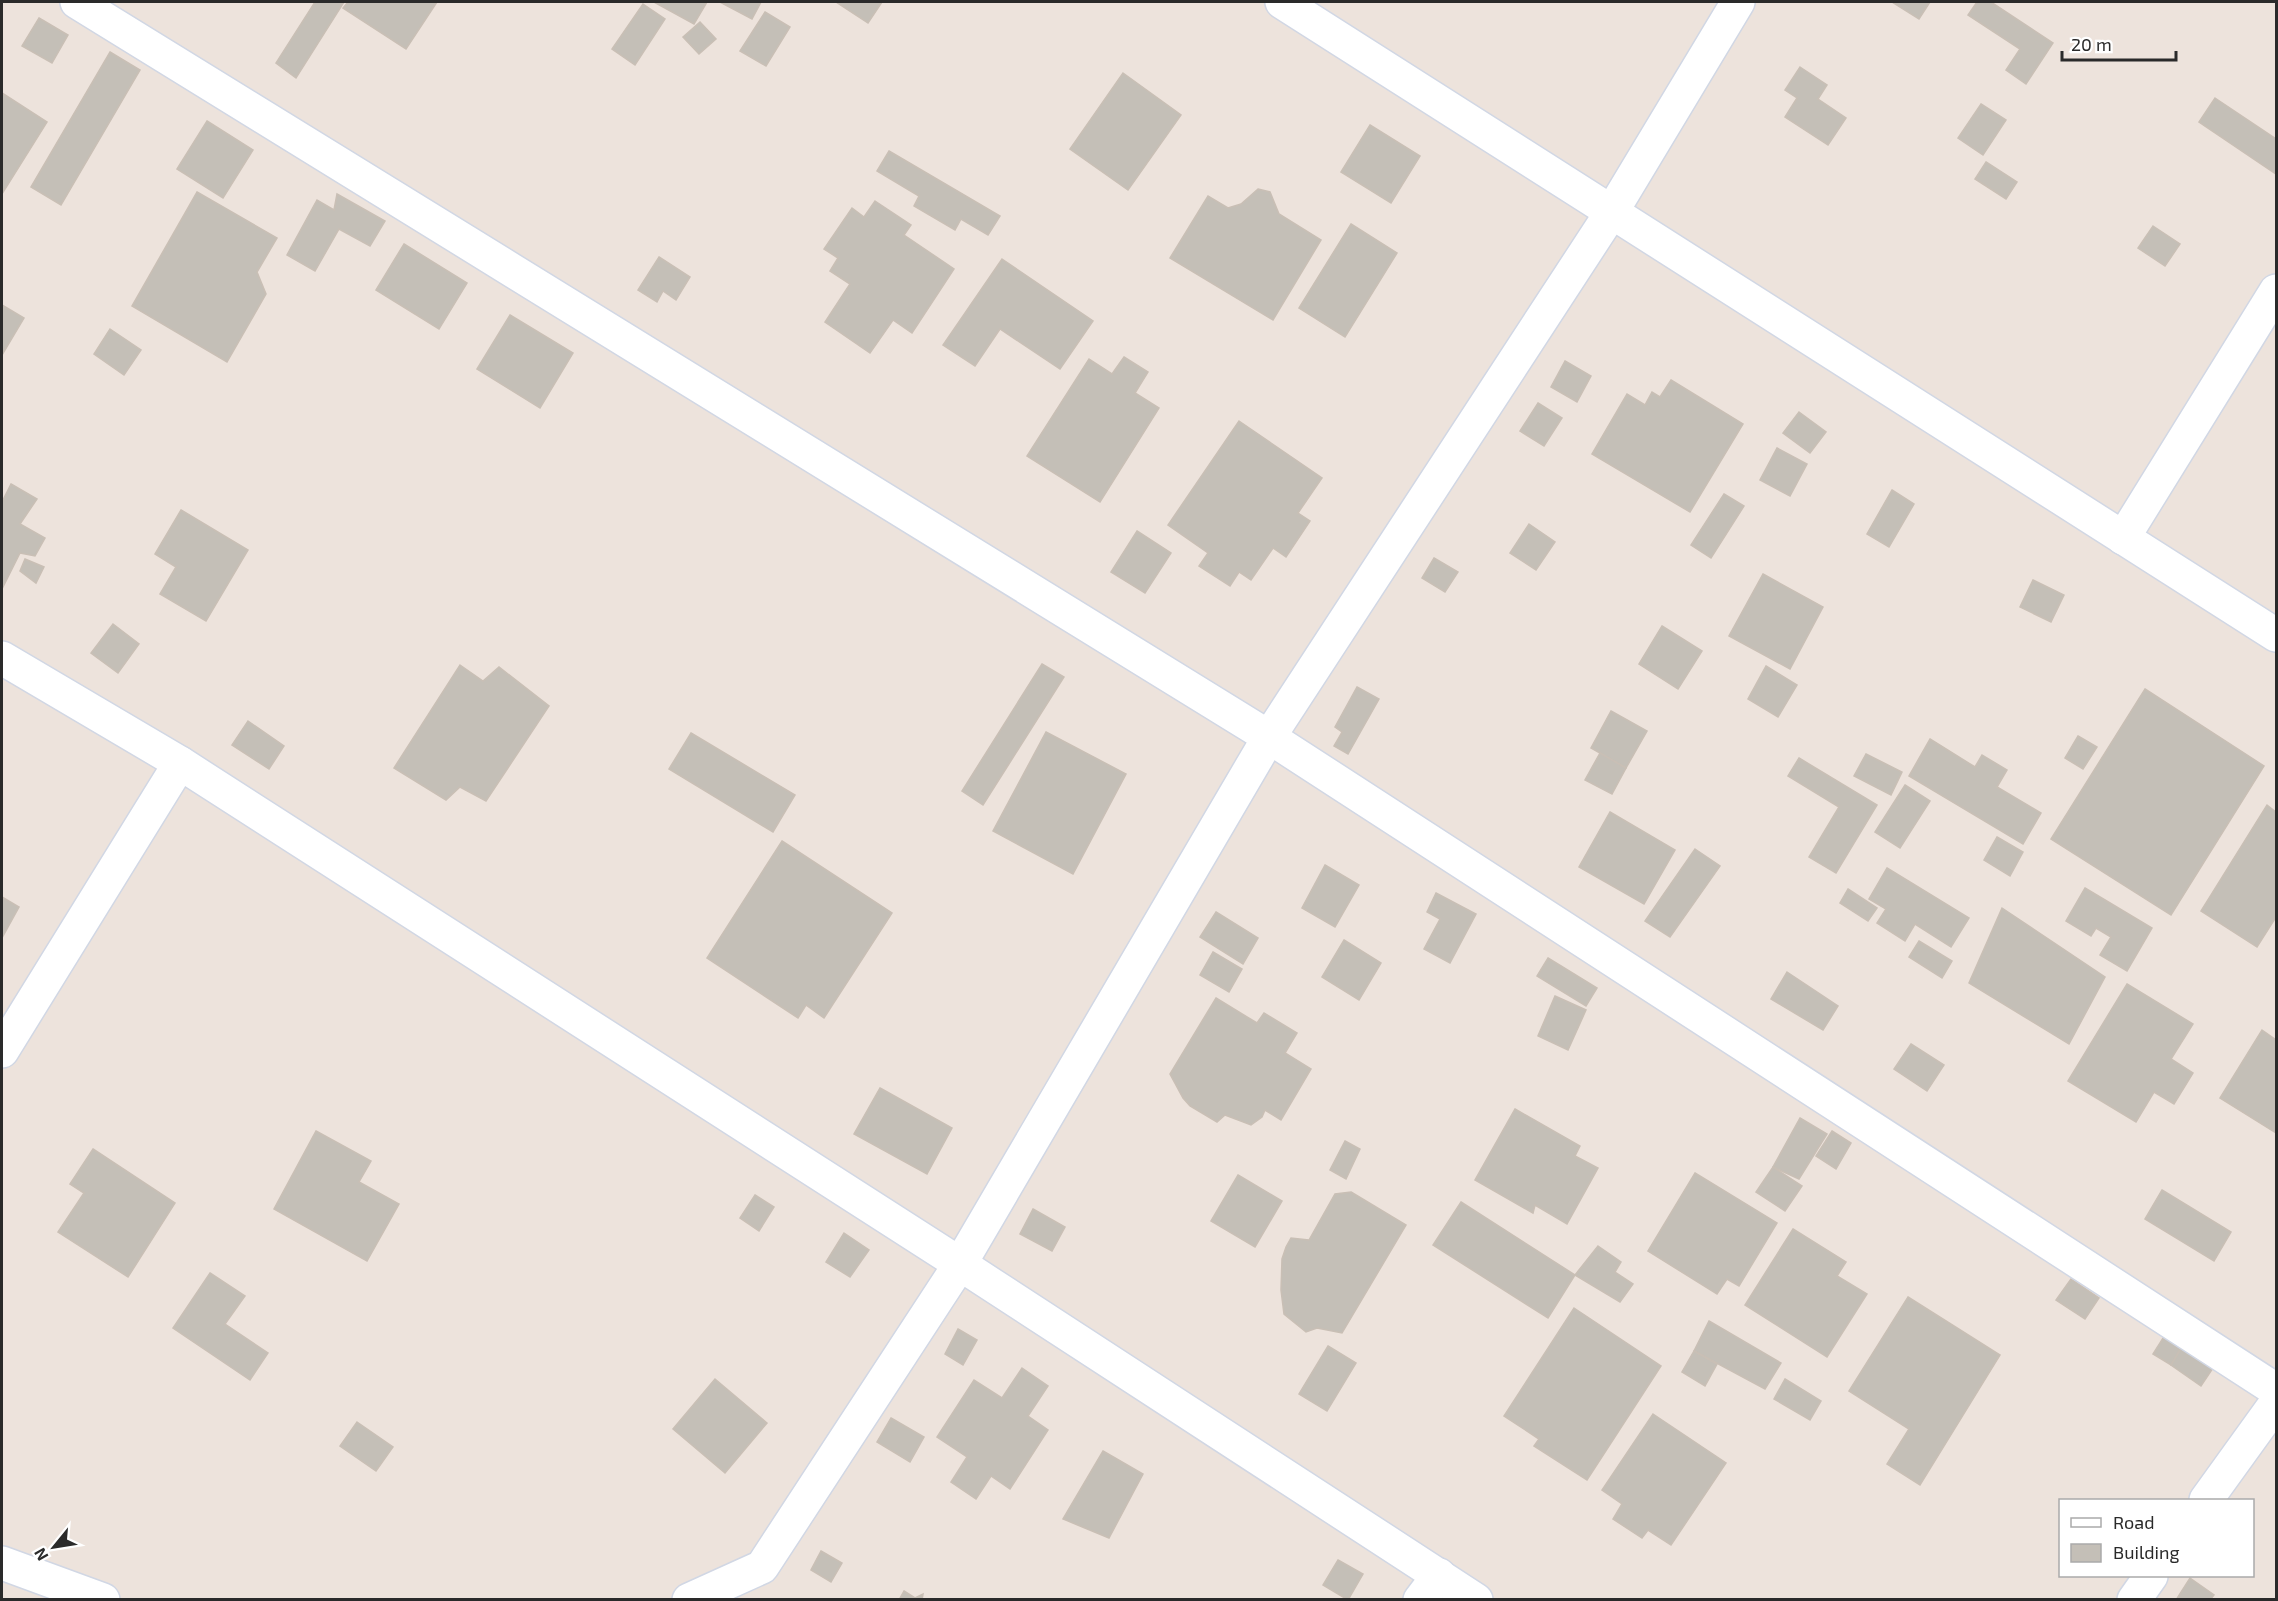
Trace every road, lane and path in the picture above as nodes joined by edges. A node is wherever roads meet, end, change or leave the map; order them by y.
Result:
1 (77, 2) edge
2 (1282, 2) edge
3 (1738, 2) edge
4 (1611, 213) junction
5 (2277, 291) edge
6 (2123, 538) junction
7 (2277, 635) edge
8 (2, 658) edge
9 (1269, 736) junction
10 (180, 763) junction
11 (2, 1051) edge
12 (960, 1264) junction
13 (2277, 1390) edge
14 (2277, 1403) edge
15 (2207, 1499) edge
16 (2, 1563) edge
17 (762, 1567) junction
18 (2150, 1577) edge
19 (1430, 1587) edge
20 (103, 1599) edge
21 (688, 1599) edge
22 (741, 1599) edge
23 (1476, 1599) edge
24 (2134, 1599) edge

1 - 9 street
2 - 4 street
3 - 4 street
4 - 6 street
4 - 9 street
5 - 6 street
6 - 7 street
8 - 10 street
9 - 12 street
9 - 13 street
10 - 11 street
10 - 12 street
12 - 17 street
12 - 19 street
14 - 15 street
16 - 20 street
17 - 21 street
17 - 22 street
18 - 24 street
19 - 23 street

